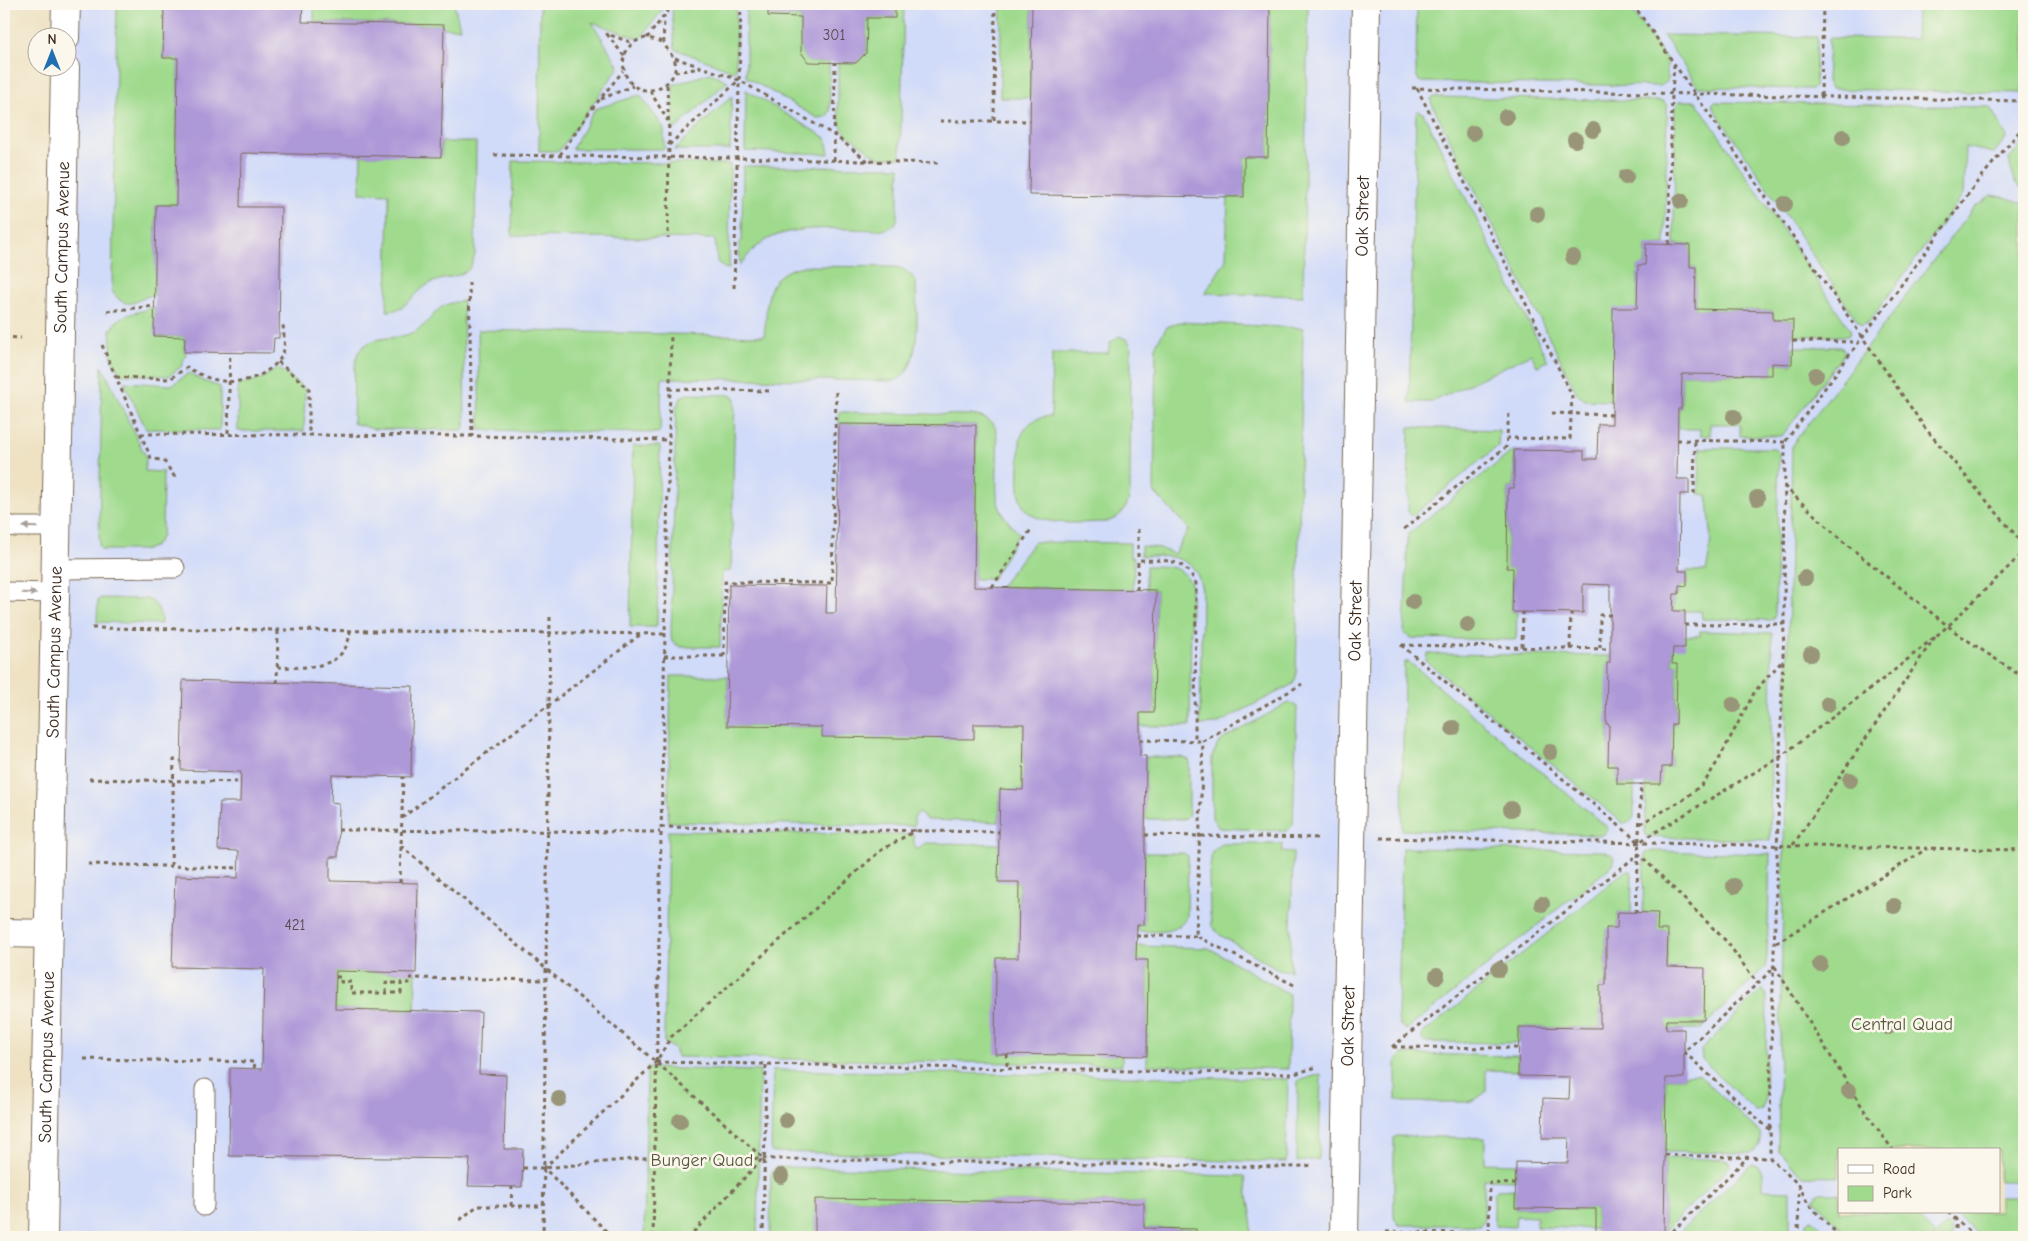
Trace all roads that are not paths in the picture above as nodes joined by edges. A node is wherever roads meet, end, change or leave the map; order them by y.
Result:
1 (66, 4) edge
2 (1366, 4) edge
3 (65, 28) edge
4 (65, 78) edge
5 (4, 523) edge
6 (56, 527) junction
7 (175, 568) dead end
8 (55, 581) junction
9 (4, 592) edge
10 (4, 933) edge
11 (49, 934) junction
12 (205, 1089) dead end
13 (204, 1206) dead end
14 (43, 1237) edge
15 (1344, 1237) edge

1 - 3 street
2 - 15 street, Oak Street
4 - 6 street, South Campus Avenue
6 -> 5 lane
6 - 8 street, South Campus Avenue
7 - 8 lane
9 -> 8 lane
8 - 11 street, South Campus Avenue
10 - 11 street
11 - 14 street, South Campus Avenue
12 - 13 lane

